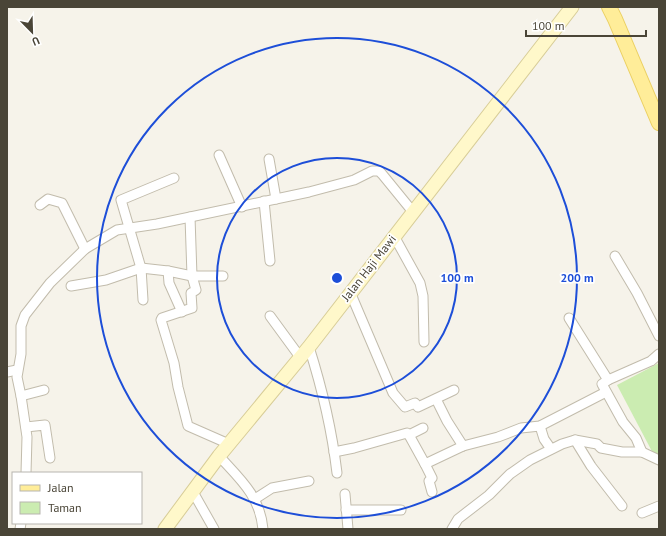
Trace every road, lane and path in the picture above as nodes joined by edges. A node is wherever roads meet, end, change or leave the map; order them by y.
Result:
1 (572, 7) edge
2 (609, 7) edge
3 (659, 122) edge
4 (219, 155) dead end
5 (269, 159) dead end
6 (174, 178) dead end
7 (276, 199) junction
8 (264, 201) junction
9 (40, 205) dead end
10 (242, 207) junction
11 (413, 212) junction
12 (190, 216) junction
13 (130, 227) junction
14 (394, 236) junction
15 (85, 249) junction
16 (615, 256) dead end
17 (270, 261) dead end
18 (141, 268) junction
19 (168, 271) junction
20 (192, 276) junction
21 (223, 276) dead end
22 (71, 286) dead end
23 (350, 292) junction
24 (143, 300) dead end
25 (182, 312) junction
26 (270, 316) dead end
27 (569, 318) dead end
28 (659, 336) edge
29 (424, 342) dead end
30 (309, 347) junction
31 (659, 354) edge
32 (300, 357) junction
33 (17, 370) junction
34 (7, 372) edge
35 (608, 380) junction
36 (44, 390) dead end
37 (454, 390) dead end
38 (606, 392) junction
39 (21, 396) junction
40 (436, 399) junction
41 (540, 426) junction
42 (26, 427) junction
43 (423, 428) dead end
44 (409, 435) junction
45 (575, 440) junction
46 (228, 444) junction
47 (463, 446) junction
48 (551, 450) junction
49 (334, 452) junction
50 (642, 452) junction
51 (219, 456) junction
52 (50, 458) dead end
53 (659, 460) edge
54 (425, 464) junction
55 (26, 472) edge
56 (336, 474) dead end
57 (309, 481) dead end
58 (193, 492) junction
59 (432, 492) dead end
60 (345, 494) dead end
61 (255, 499) junction
62 (622, 506) dead end
63 (659, 506) edge
64 (346, 510) junction
65 (401, 510) dead end
66 (642, 513) dead end
67 (165, 529) edge
68 (214, 529) edge
69 (262, 529) edge
70 (348, 529) edge
71 (452, 529) edge

1 - 11 street, Jalan Haji Mawi
2 - 3 main road
4 - 10 street
5 - 7 street
6 - 13 street
7 - 8 street
7 - 11 street
8 - 10 street
8 - 17 street
9 - 15 street
10 - 12 street
11 - 14 street, Jalan Haji Mawi
12 - 13 street
12 - 20 street
13 - 15 street
13 - 18 street
14 - 23 street, Jalan Haji Mawi
14 - 29 street
15 - 33 street
16 - 28 street
18 - 19 street
18 - 22 street
18 - 24 street
19 - 20 street
19 - 25 street
20 - 21 street
20 - 25 street
23 - 30 street, Jalan Haji Mawi
23 - 40 street
25 - 46 street
26 - 32 street
27 - 35 street
30 - 32 street, Jalan Haji Mawi
30 - 49 street
31 - 35 street
32 - 46 street, Jalan Haji Mawi
33 - 34 street
33 - 39 street
35 - 38 street
36 - 39 street
37 - 40 street
38 - 41 street
38 - 50 street
39 - 42 street
40 - 47 street
41 - 47 street
41 - 48 street
42 - 52 street
42 - 55 street
43 - 44 street
44 - 49 street
44 - 54 street
45 - 48 street
45 - 50 street
45 - 62 street
46 - 51 street, Jalan Haji Mawi
47 - 54 street
48 - 71 street
49 - 56 street
50 - 53 street
51 - 58 street, Jalan Haji Mawi
51 - 61 street
54 - 59 street
57 - 61 street
58 - 67 street, Jalan Haji Mawi
58 - 68 street
60 - 64 street
61 - 69 street
63 - 66 street
64 - 65 street
64 - 70 street

